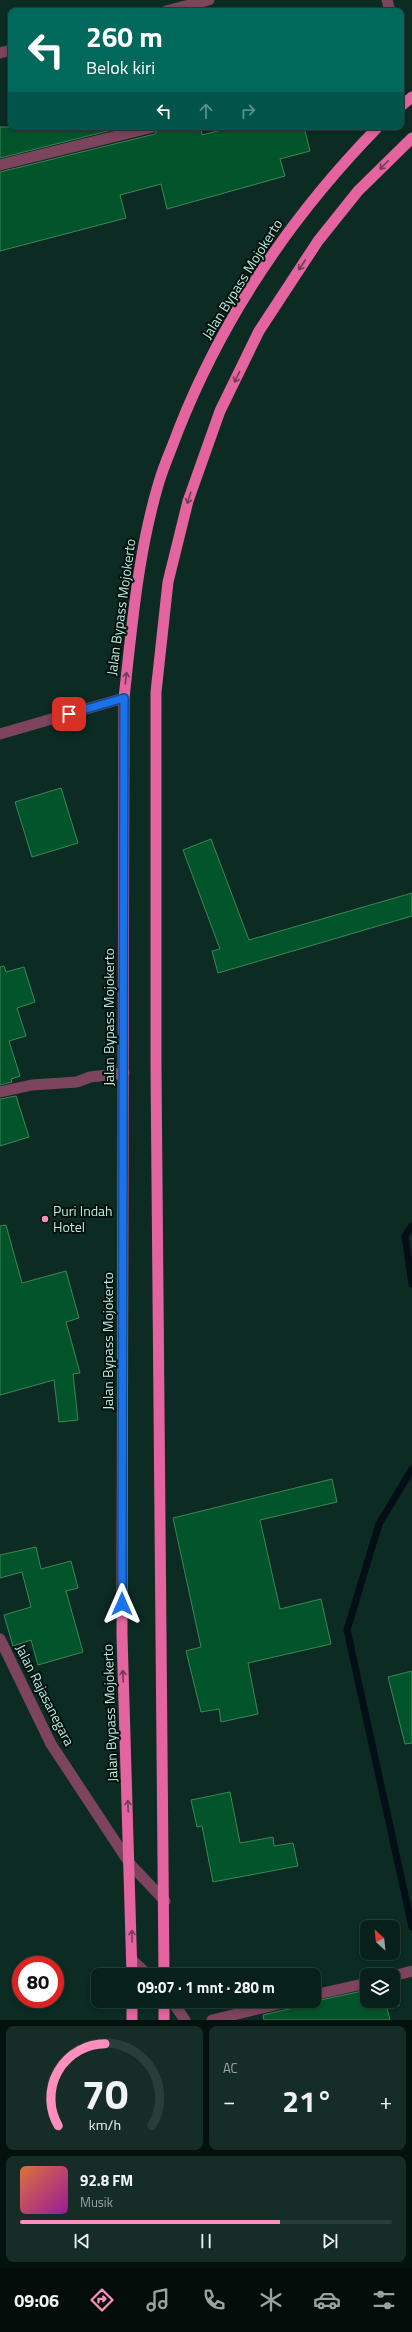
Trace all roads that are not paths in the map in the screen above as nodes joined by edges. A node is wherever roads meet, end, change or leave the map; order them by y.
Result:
1 (209, 0) edge
2 (178, 8) edge
3 (412, 97) edge
4 (404, 104) edge
5 (141, 130) edge
6 (375, 130) edge
7 (412, 138) edge
8 (0, 165) edge
9 (124, 698) junction
10 (0, 734) edge
11 (124, 1073) junction
12 (0, 1092) edge
13 (0, 1639) edge
14 (130, 1864) junction
15 (165, 1901) junction
16 (132, 1960) junction
17 (132, 1968) edge
18 (141, 1968) edge
19 (164, 1968) edge
20 (412, 1971) edge
21 (400, 1975) edge
22 (360, 1985) edge
23 (321, 1994) edge
24 (132, 2008) edge
25 (164, 2008) edge
26 (177, 2008) edge
27 (262, 2008) edge
28 (132, 2020) edge
29 (164, 2020) edge
30 (185, 2020) edge
31 (212, 2020) edge

1 - 2 street
3 - 4 highway
5 - 8 street
9 -> 6 highway, Jalan Bypass Mojokerto
7 -> 15 highway
9 - 10 street
9 - 11 highway, Jalan Bypass Mojokerto
11 - 12 street
14 -> 11 highway, Jalan Bypass Mojokerto
13 - 14 street, Jalan Rajasanegara
14 - 15 street, Jalan Rajasanegara
16 -> 14 highway, Jalan Bypass Mojokerto
15 - 19 highway
16 - 17 highway, Jalan Bypass Mojokerto
16 - 18 street
20 - 21 street
22 - 23 street
24 - 28 highway
25 - 29 highway
26 - 30 street
27 - 31 street

